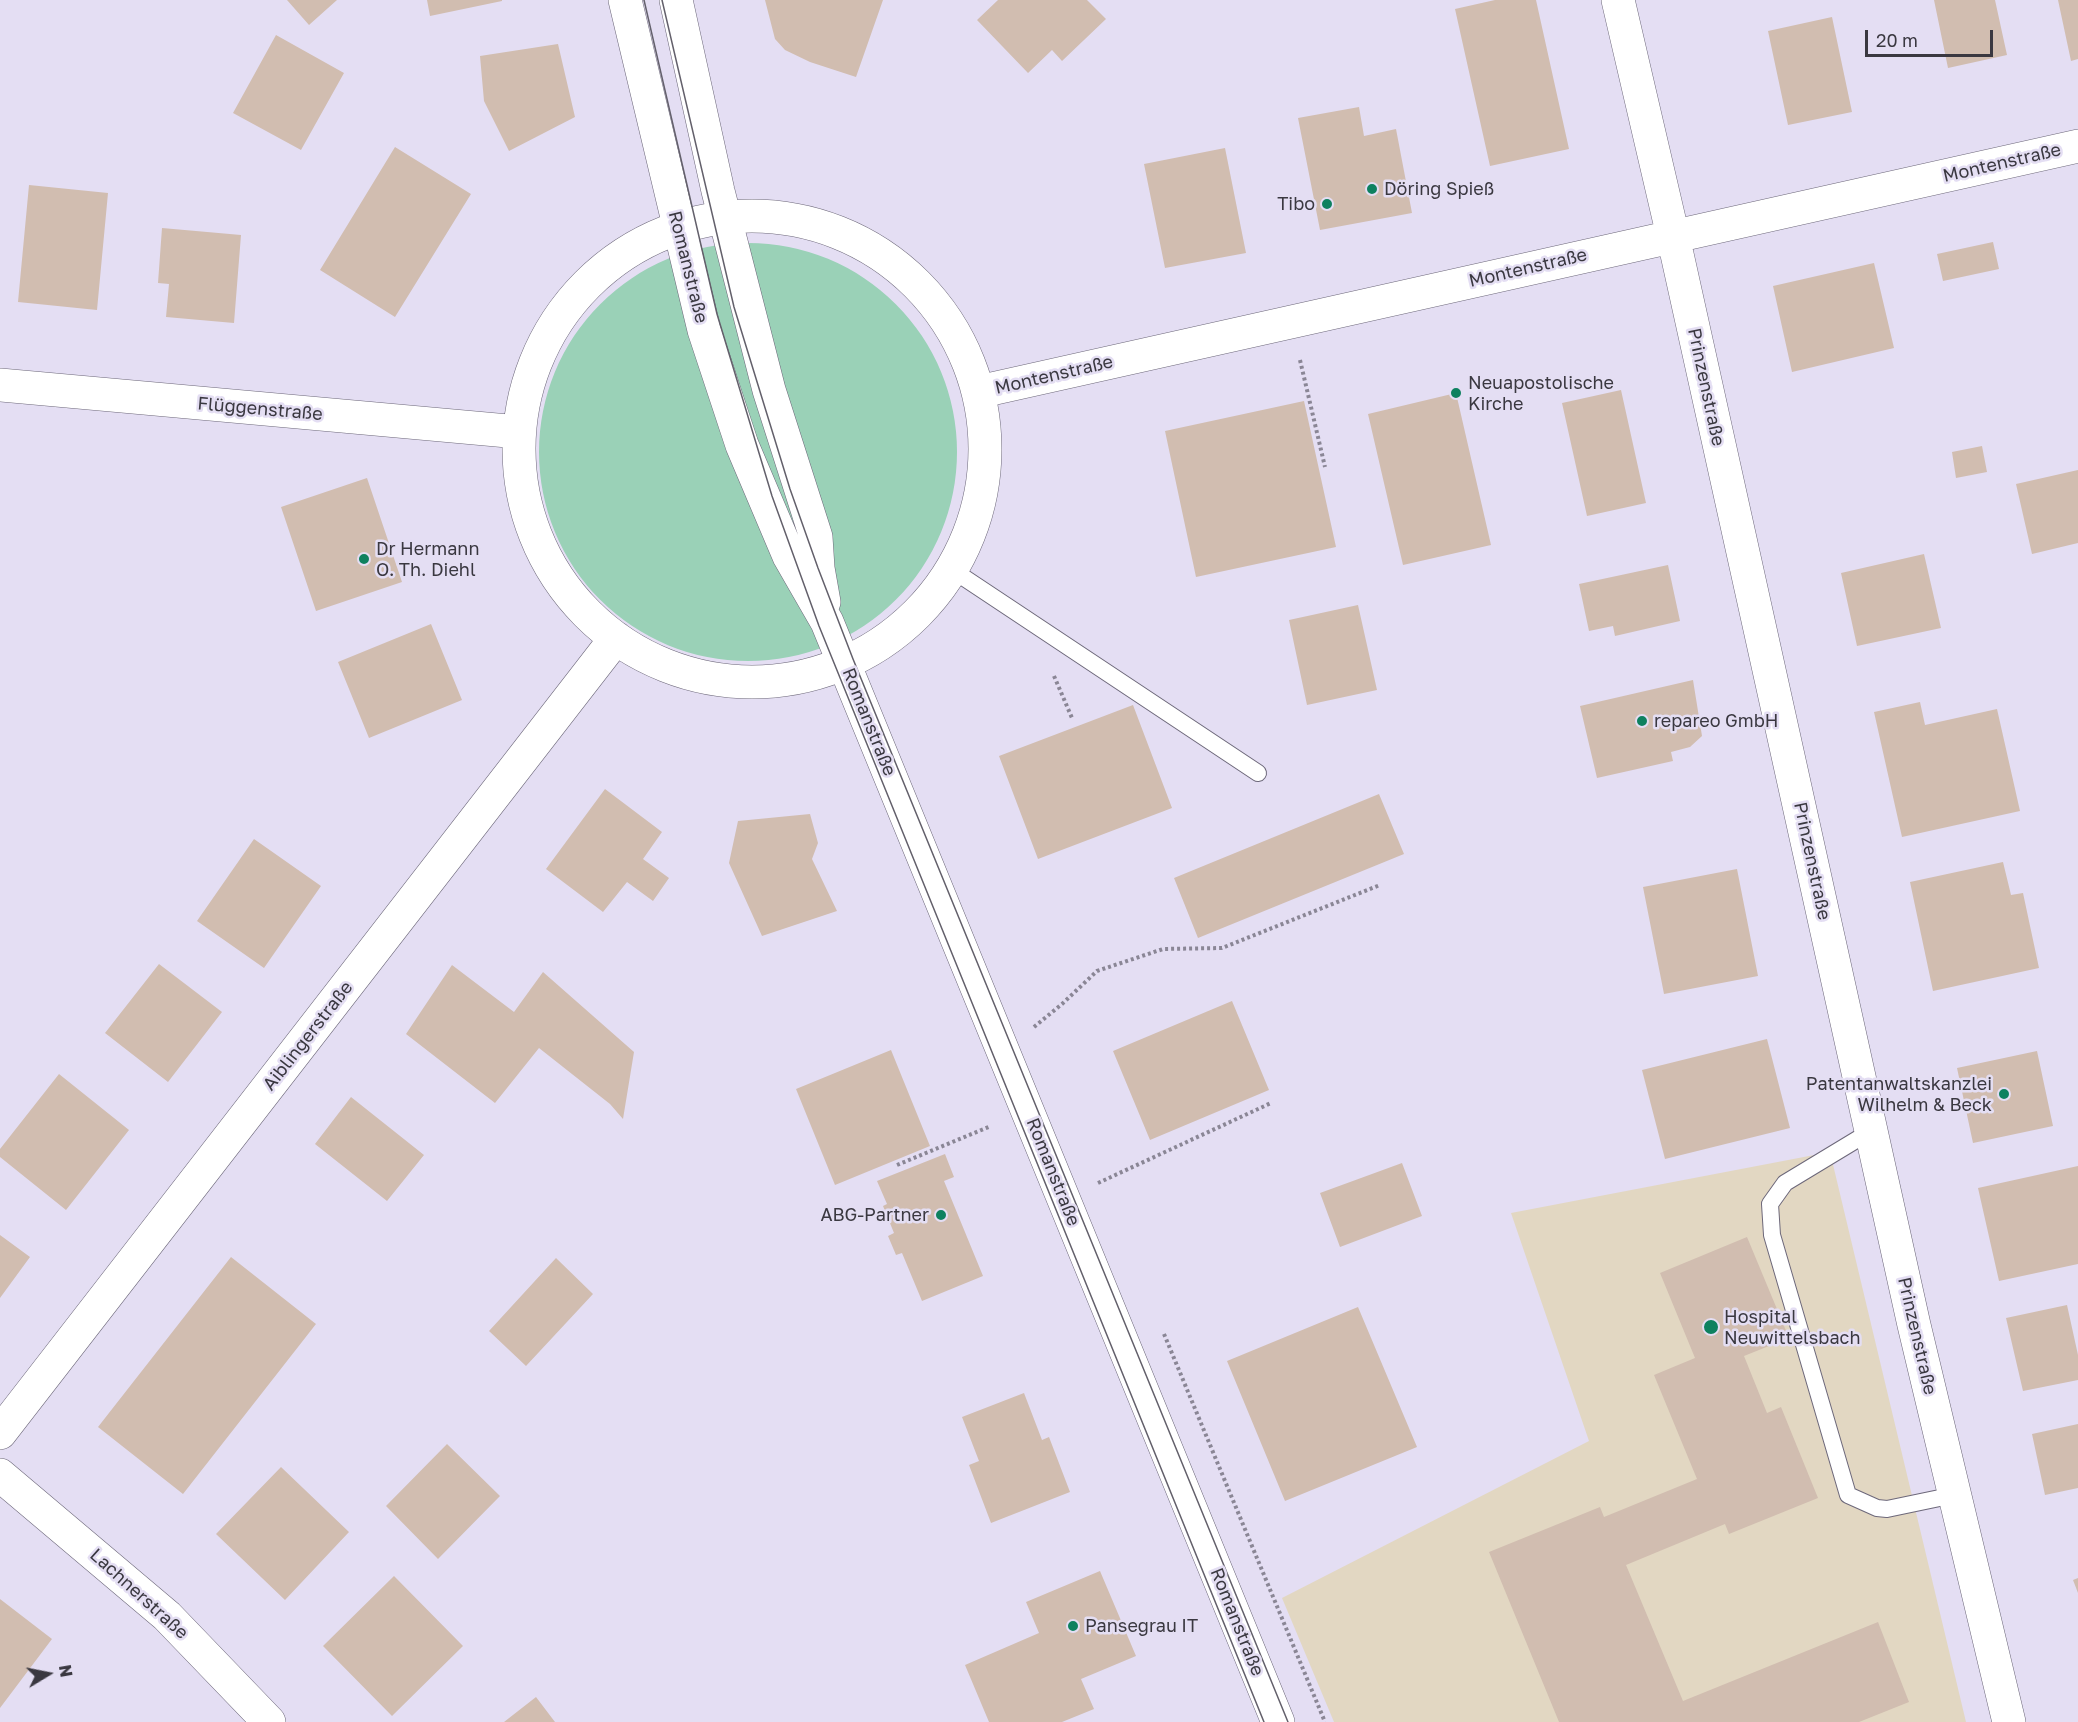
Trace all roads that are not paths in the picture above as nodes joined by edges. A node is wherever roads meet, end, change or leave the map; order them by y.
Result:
1 (625, 0) edge
2 (676, 0) edge
3 (1618, 0) edge
4 (2078, 146) edge
5 (725, 216) junction
6 (678, 227) junction
7 (1673, 236) junction
8 (0, 385) edge
9 (978, 392) junction
10 (519, 432) junction
11 (951, 569) junction
12 (827, 622) junction
13 (616, 638) junction
14 (845, 663) junction
15 (1258, 772) dead end
16 (1871, 1131) junction
17 (0, 1433) edge
18 (0, 1475) edge
19 (1954, 1495) junction
20 (269, 1722) edge
21 (1278, 1722) edge
22 (2009, 1722) edge

1 - 6 street, Romanstraße
2 - 5 street, Romanstraße
3 - 7 street, Prinzenstraße
4 - 7 street, Montenstraße
5 - 6 street
5 - 9 street
5 - 12 street, Romanstraße
6 - 10 street
6 - 12 street, Romanstraße
7 - 9 street, Montenstraße
7 - 16 street, Prinzenstraße
8 - 10 street, Flüggenstraße
9 - 11 street
10 - 13 street
11 - 14 street
11 - 15 lane
12 - 14 street, Romanstraße
13 - 14 street
13 - 17 street, Aiblingerstraße
14 - 21 street, Romanstraße
16 - 19 street, Prinzenstraße
16 - 19 lane
18 - 20 street, Lachnerstraße
19 - 22 street, Prinzenstraße

